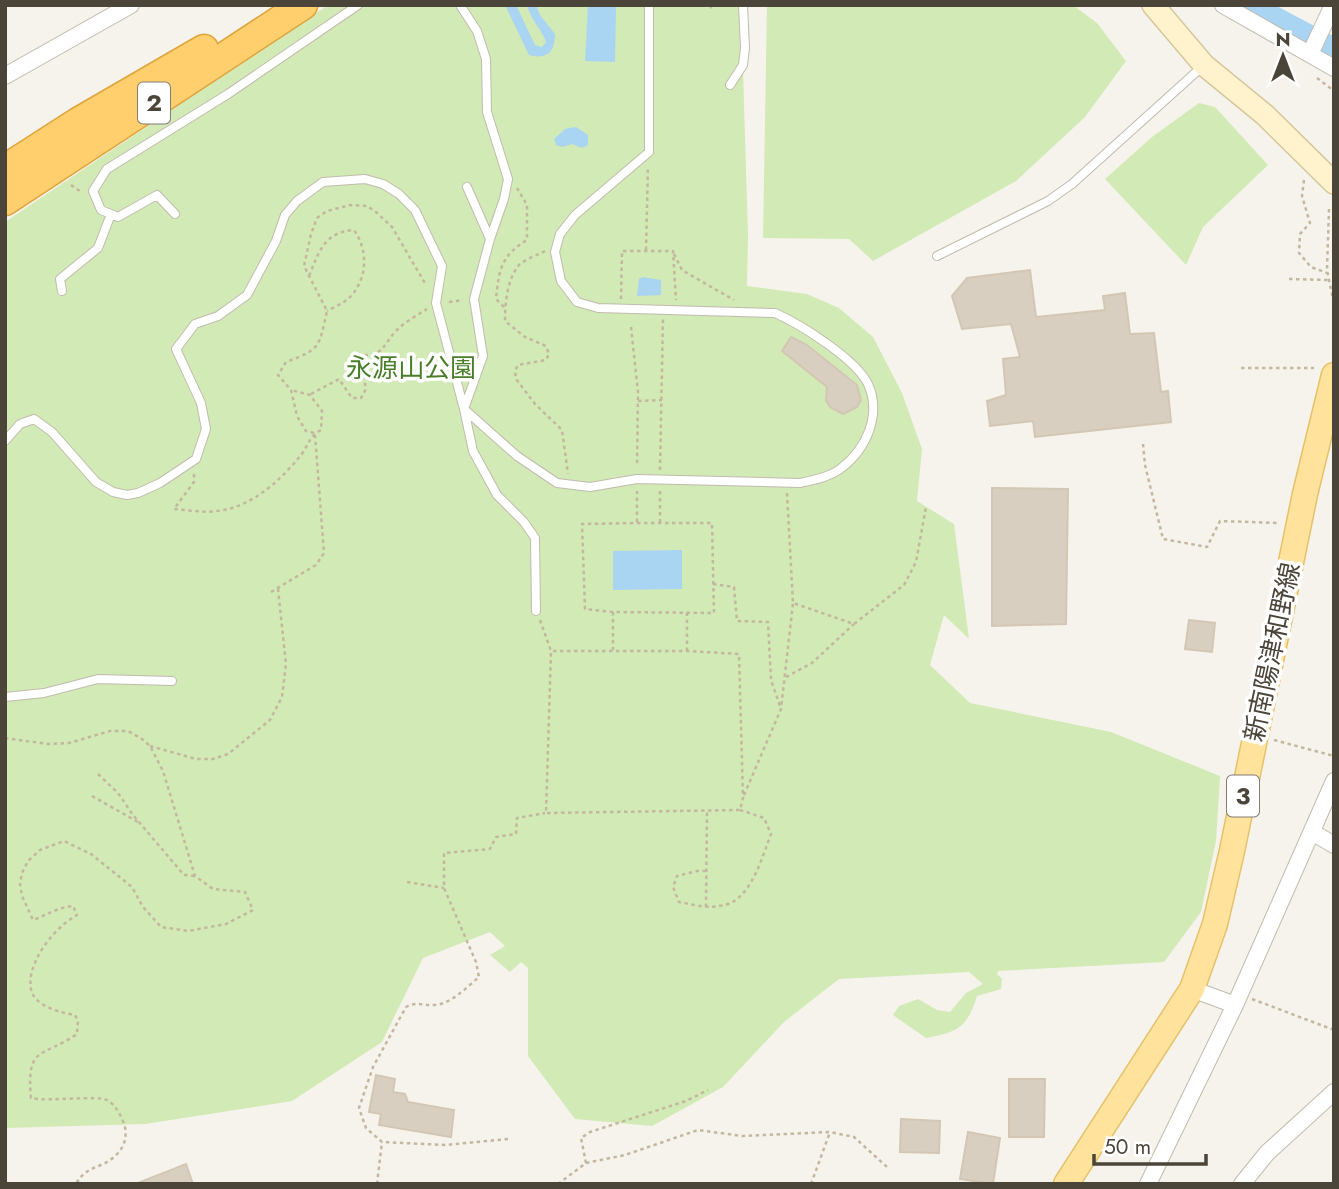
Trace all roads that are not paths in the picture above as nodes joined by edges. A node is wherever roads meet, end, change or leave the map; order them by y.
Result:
1 (131, 5) edge
2 (274, 5) edge
3 (303, 5) edge
4 (358, 5) edge
5 (460, 5) edge
6 (649, 5) edge
7 (743, 5) edge
8 (1153, 5) edge
9 (1223, 5) edge
10 (1333, 5) edge
11 (1310, 54) junction
12 (1204, 65) junction
13 (1334, 68) edge
14 (5, 76) edge
15 (730, 85) dead end
16 (5, 169) edge
17 (1334, 183) edge
18 (467, 187) dead end
19 (5, 201) edge
20 (175, 214) dead end
21 (111, 215) junction
22 (490, 239) junction
23 (937, 256) dead end
24 (62, 291) dead end
25 (1328, 371) edge
26 (464, 409) junction
27 (5, 441) edge
28 (536, 611) road end
29 (172, 681) dead end
30 (5, 697) edge
31 (1334, 781) edge
32 (1312, 832) junction
33 (1334, 845) edge
34 (1192, 989) junction
35 (1237, 1001) junction
36 (1330, 1101) edge
37 (1066, 1184) edge
38 (1148, 1184) edge
39 (1242, 1184) edge

1 - 14 street
2 - 16 highway, 2
3 - 19 highway, 2
4 - 21 lane
5 - 22 lane
6 - 26 lane
7 - 15 lane
8 - 12 street
9 - 11 street
10 - 11 street
11 - 13 street
12 - 17 street
12 - 23 lane
18 - 22 lane
20 - 21 lane
21 - 24 lane
22 - 26 lane
25 - 34 main road, 新南陽津和野線 / 3
26 - 27 lane
26 - 28 lane
29 - 30 lane
31 - 32 street
32 - 33 street
32 - 35 street
34 - 35 street
34 - 37 main road, 新南陽津和野線 / 3
35 - 38 street
36 - 39 street

